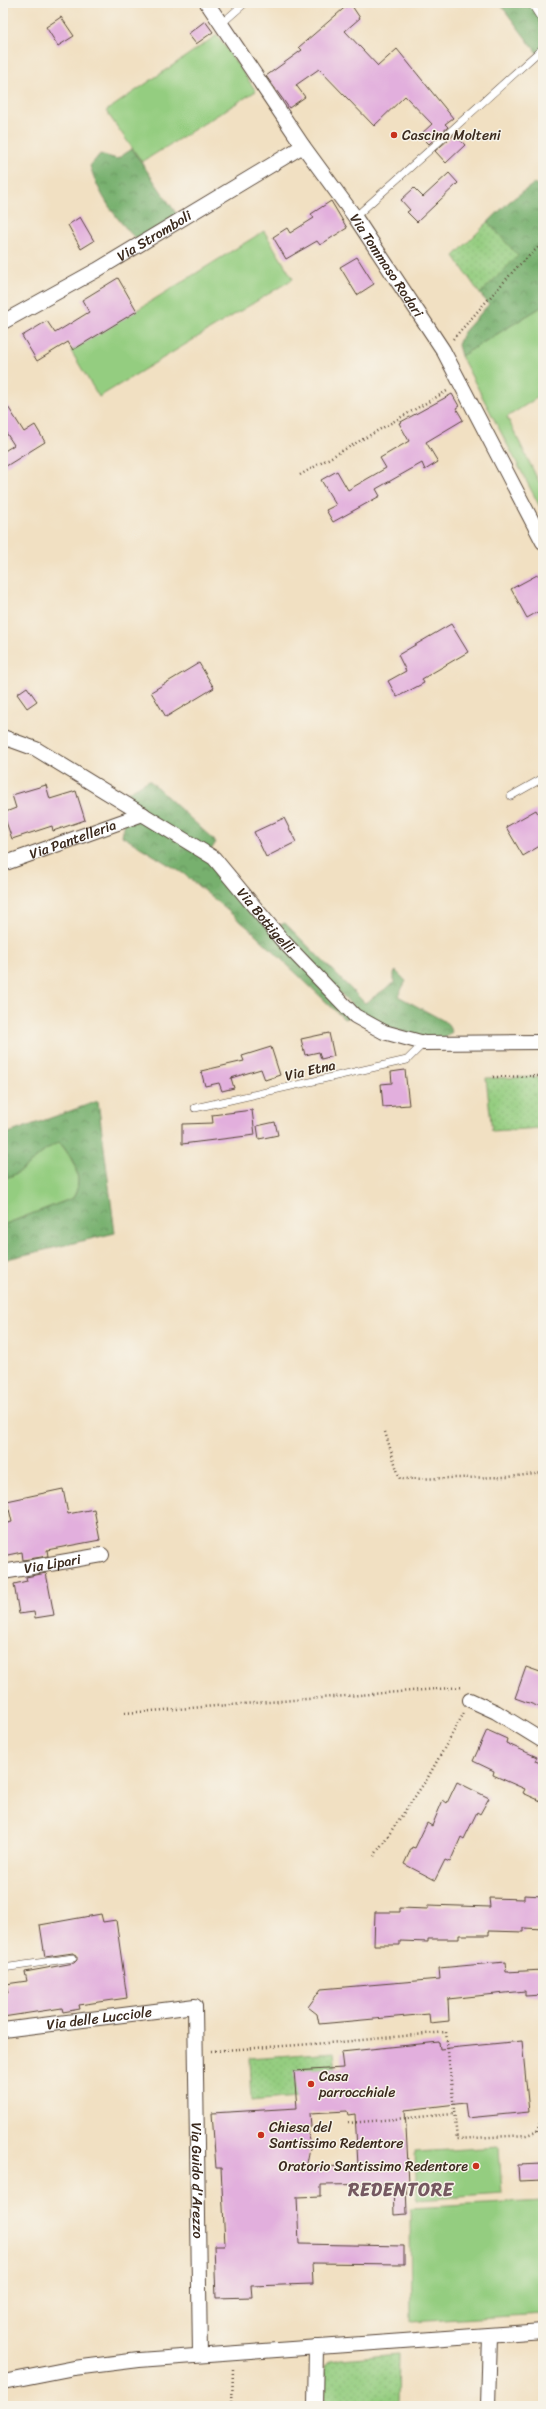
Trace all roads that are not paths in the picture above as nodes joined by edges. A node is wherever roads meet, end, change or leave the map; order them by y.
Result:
1 (207, 3) edge
2 (245, 3) edge
3 (531, 3) edge
4 (543, 22) edge
5 (221, 24) junction
6 (543, 48) edge
7 (303, 146) junction
8 (355, 217) junction
9 (3, 322) edge
10 (543, 542) edge
11 (3, 737) edge
12 (543, 778) edge
13 (510, 796) dead end
14 (143, 814) junction
15 (3, 864) edge
16 (543, 1042) edge
17 (424, 1043) junction
18 (194, 1108) dead end
19 (102, 1555) dead end
20 (3, 1572) edge
21 (470, 1700) road end
22 (543, 1741) edge
23 (72, 1958) dead end
24 (3, 1968) edge
25 (195, 2006) joint
26 (3, 2030) edge
27 (543, 2331) edge
28 (490, 2335) junction
29 (316, 2347) junction
30 (200, 2355) junction
31 (3, 2382) edge
32 (315, 2406) edge
33 (488, 2406) edge

1 - 5 street, Via Tommaso Rodari
2 - 5 lane
3 - 4 lane
5 - 7 street, Via Tommaso Rodari
6 - 8 lane
7 - 8 street, Via Tommaso Rodari
7 - 9 street, Via Stromboli
8 - 10 street, Via Tommaso Rodari
11 - 14 street, Via Bottigelli
12 - 13 lane
14 - 15 street, Via Pantelleria
14 - 17 street, Via Bottigelli
16 - 17 street, Via Bottigelli
17 - 18 lane, Via Etna
19 - 20 street, Via Lipari
21 - 22 street
23 - 24 lane
25 - 26 street, Via delle Lucciole
25 - 30 street, Via Guido d'Arezzo
27 - 28 street
28 - 29 street
28 - 33 street
29 - 30 street
29 - 32 street
30 - 31 street

